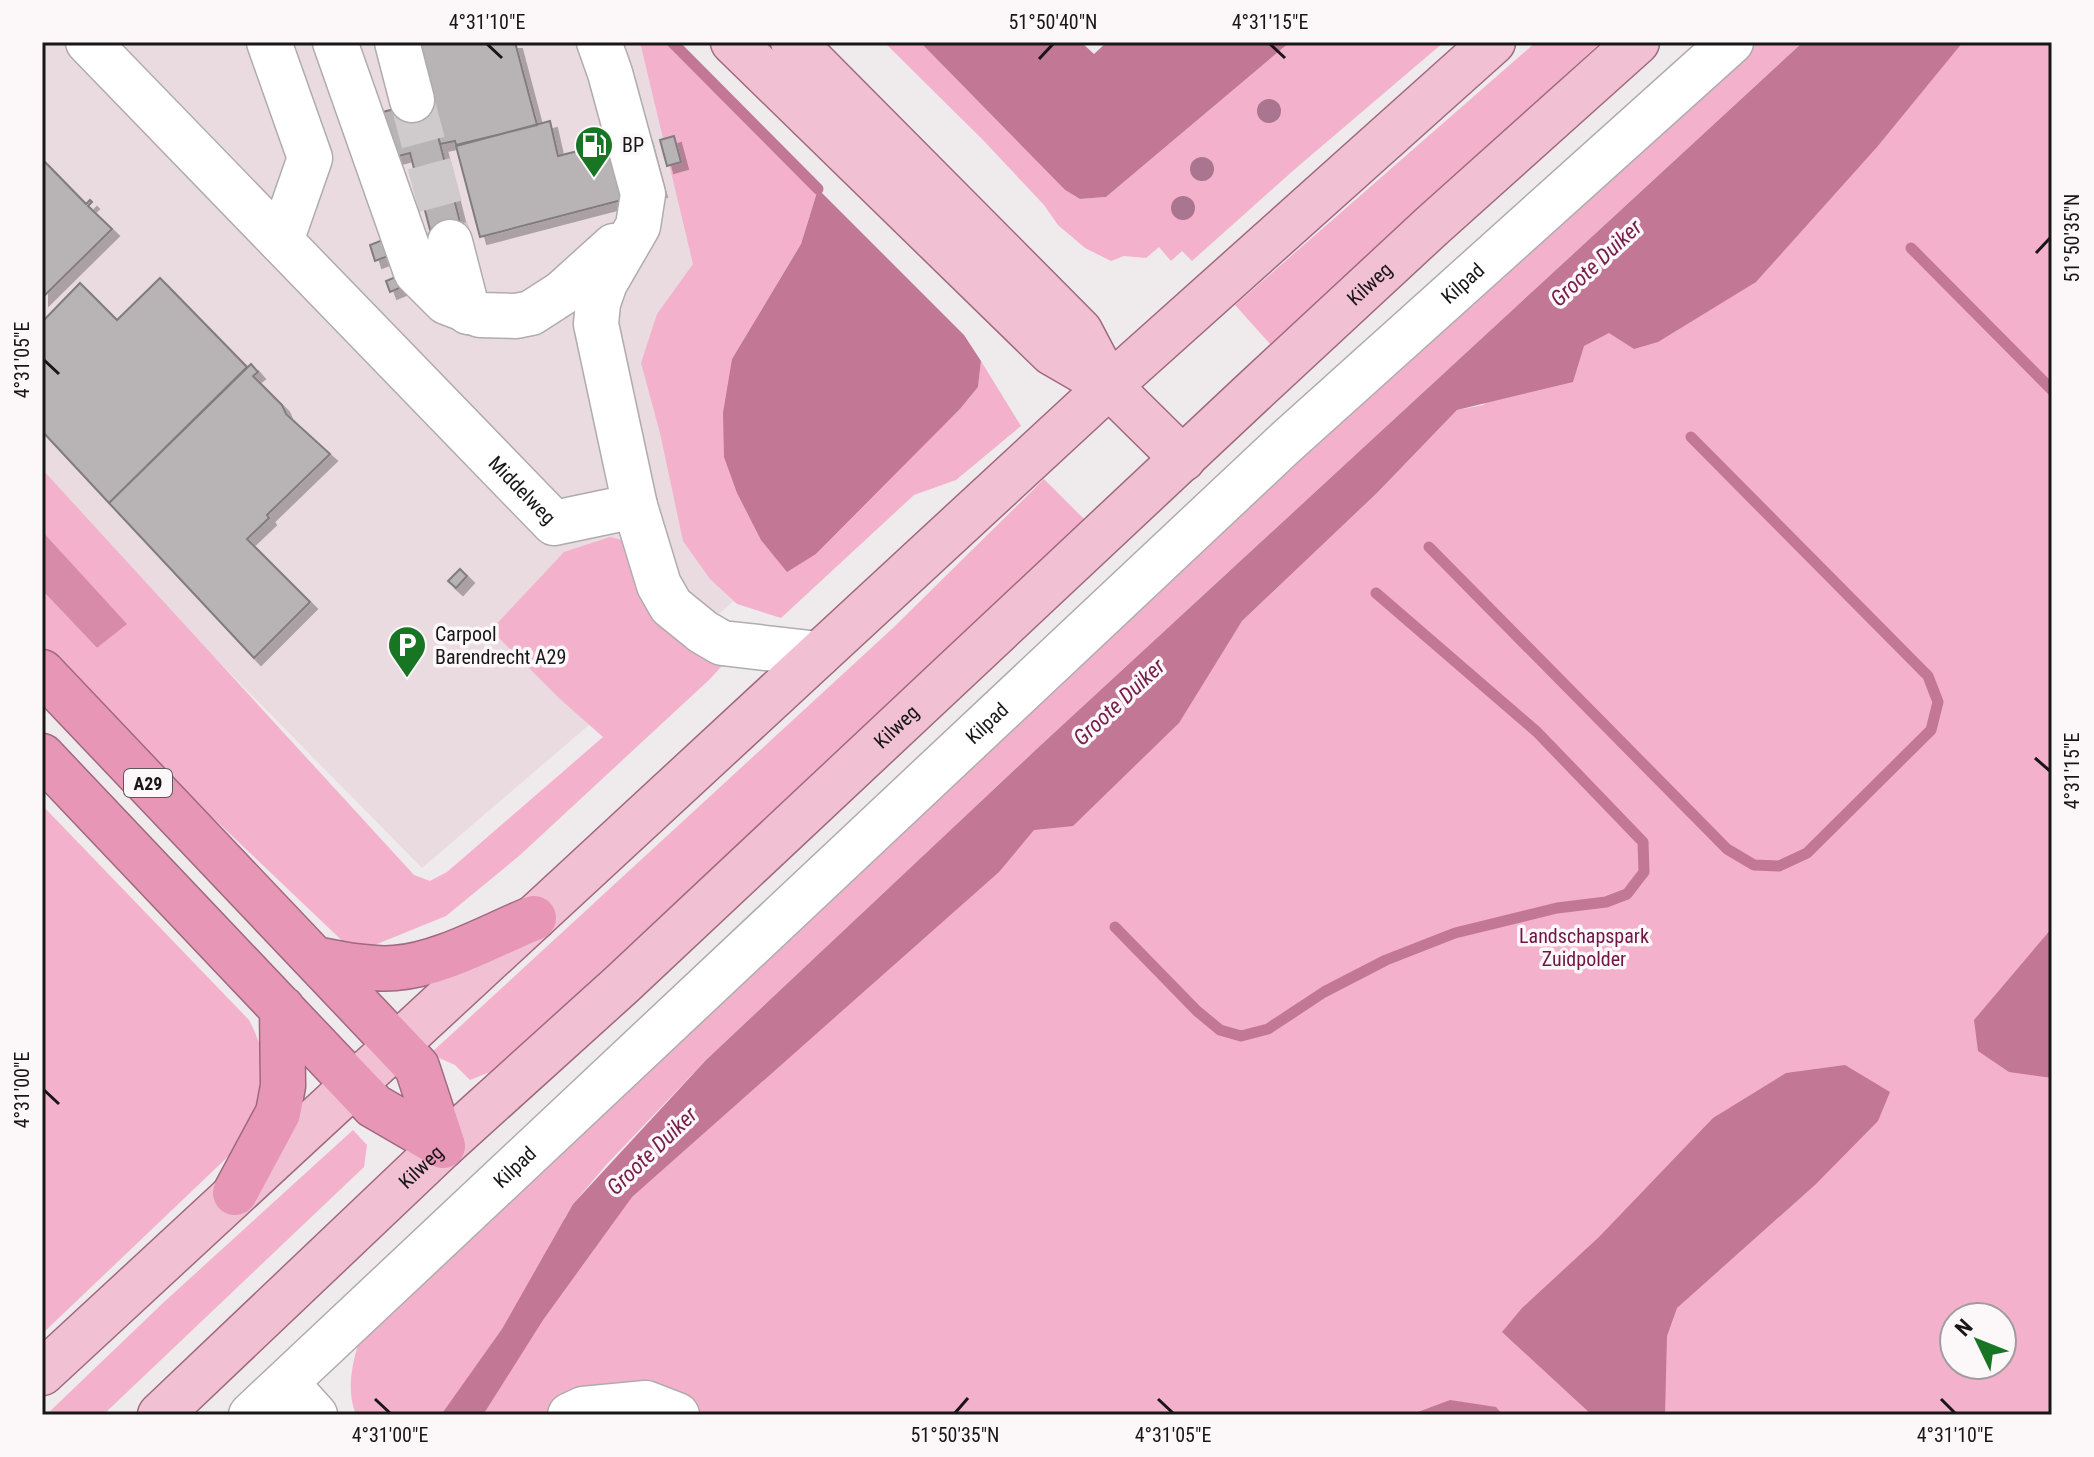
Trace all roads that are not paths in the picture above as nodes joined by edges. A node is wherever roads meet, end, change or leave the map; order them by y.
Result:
1 (88, 42) edge
2 (269, 42) edge
3 (335, 42) edge
4 (397, 42) edge
5 (599, 42) edge
6 (733, 42) edge
7 (793, 42) edge
8 (1493, 42) edge
9 (1637, 42) edge
10 (1731, 42) edge
11 (412, 100) tunnel mouth
12 (642, 210) junction
13 (281, 241) junction
14 (450, 242) tunnel mouth
15 (468, 312) junction
16 (1109, 386) junction
17 (1183, 459) junction
18 (635, 506) junction
19 (819, 654) junction
20 (42, 672) edge
21 (42, 756) edge
22 (534, 918) junction
23 (316, 959) junction
24 (282, 1008) junction
25 (397, 1046) junction
26 (355, 1084) junction
27 (443, 1146) junction
28 (235, 1193) junction
29 (42, 1373) edge
30 (286, 1383) junction
31 (576, 1412) edge
32 (160, 1415) edge
33 (251, 1415) edge
34 (315, 1415) edge
35 (677, 1415) edge

1 - 13 street, Middelweg
2 - 13 street
3 - 15 street
4 - 11 street
5 - 12 street
6 - 16 main road
7 - 16 main road
8 - 16 main road
9 - 17 main road, Kilweg
10 - 30 street, Kilpad
12 - 15 street
12 - 18 street
13 - 18 street, Middelweg
14 - 15 street
16 - 17 main road
16 - 19 main road
17 - 27 main road, Kilweg
18 - 19 street
19 - 22 main road
20 - 23 highway, A29
21 - 24 highway
22 - 23 highway
22 - 25 main road
23 - 25 highway, A29
24 - 26 highway
24 - 28 highway
25 - 26 main road
25 - 27 highway, A29
26 - 27 highway
26 - 28 main road
27 - 32 main road, Kilweg
28 - 29 main road
30 - 33 street, Kilpad
30 - 34 street
31 - 35 street

